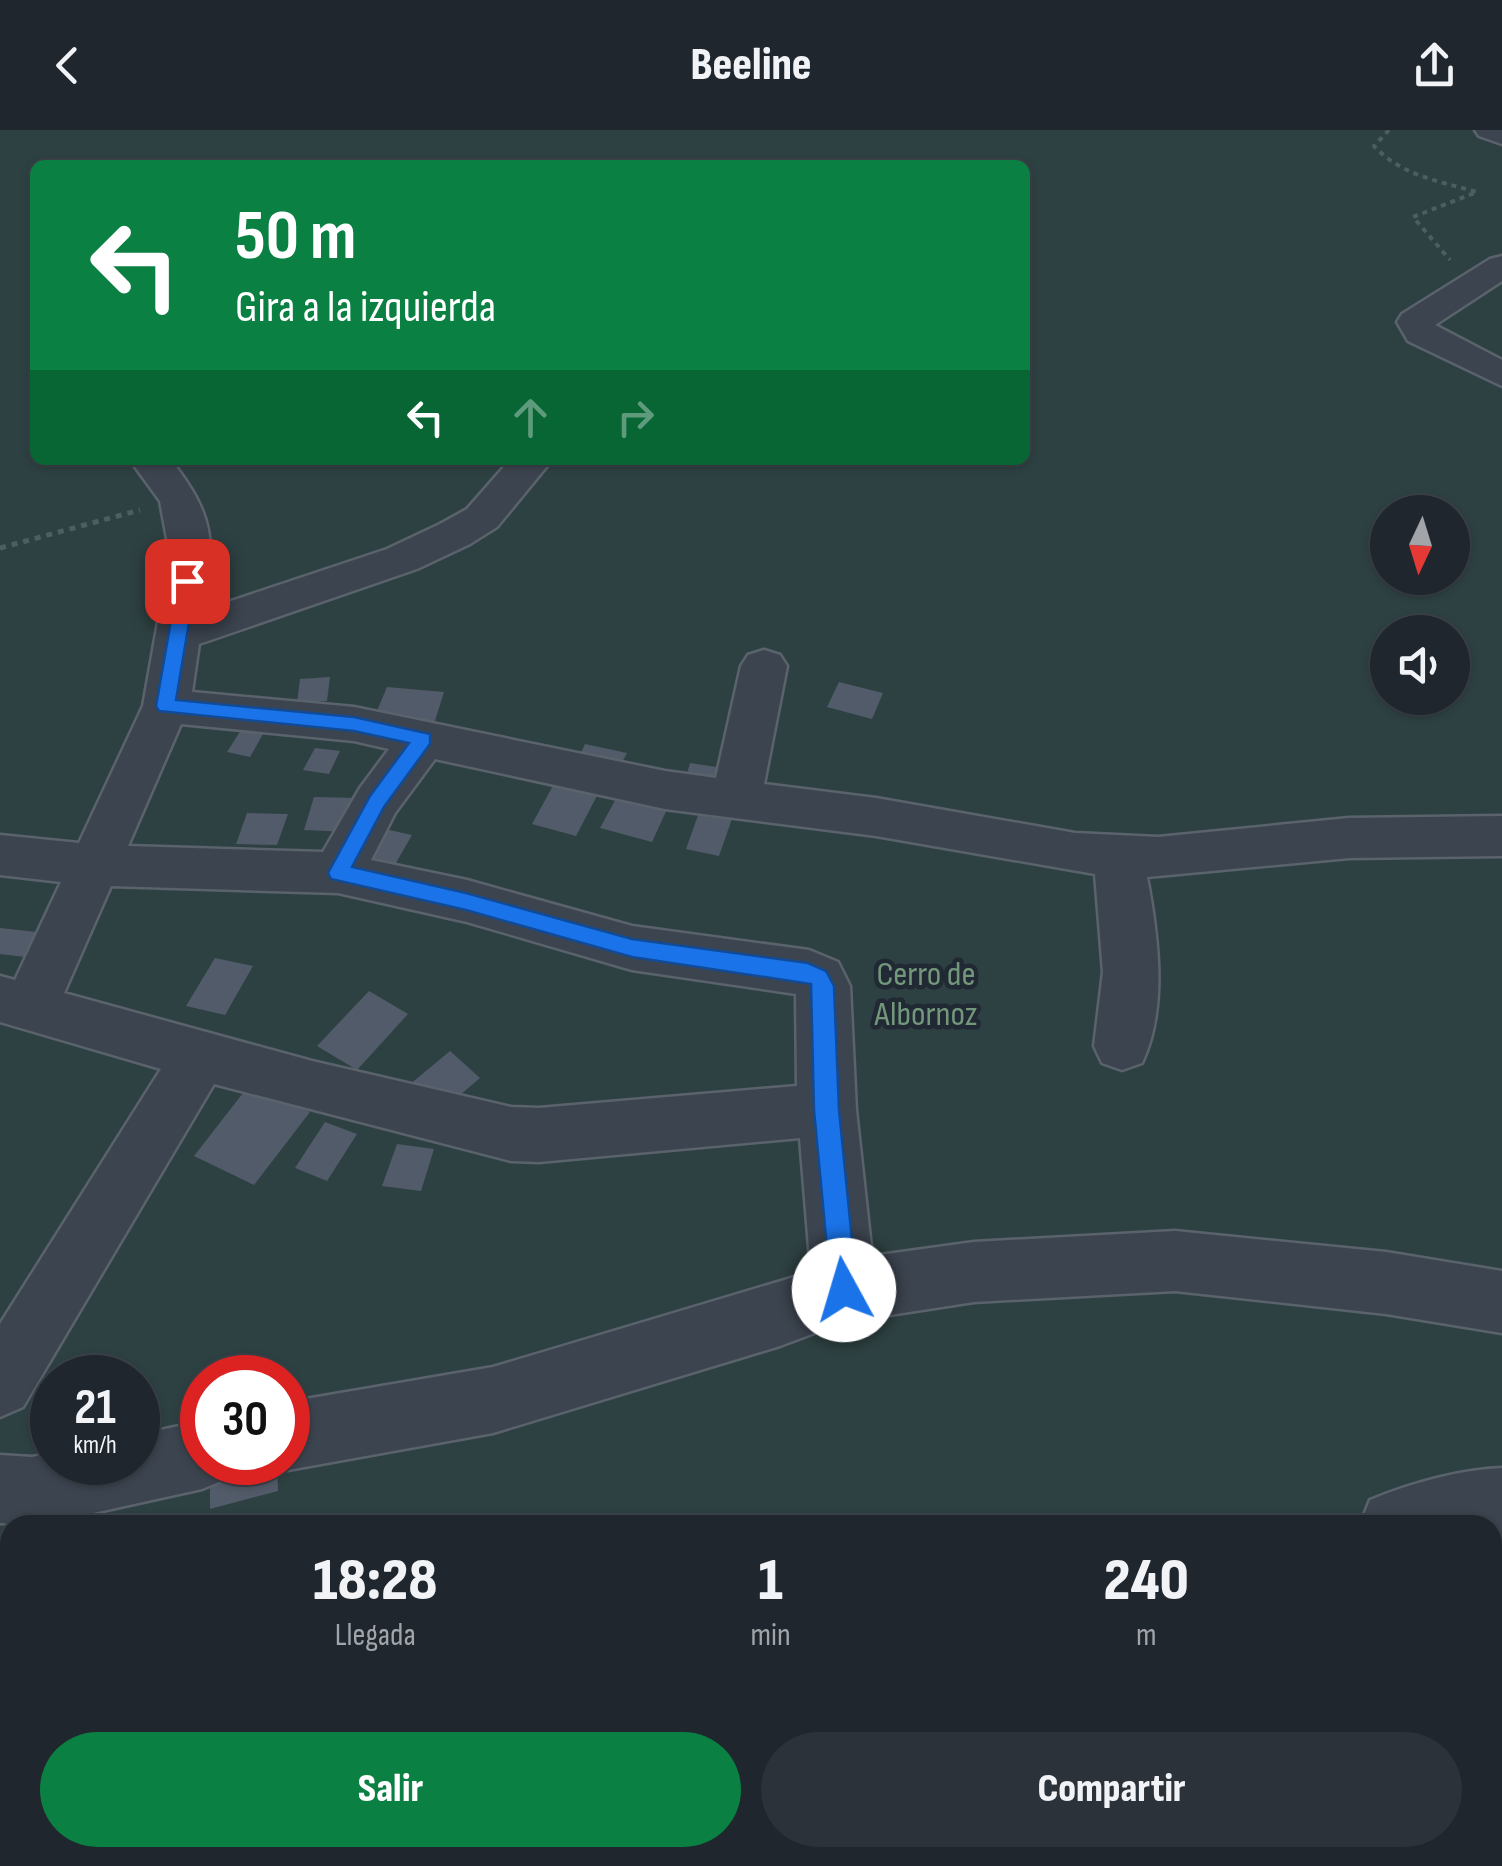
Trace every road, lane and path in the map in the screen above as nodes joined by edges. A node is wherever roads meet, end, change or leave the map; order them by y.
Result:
1 (1389, 130) edge
2 (1490, 130) edge
3 (1502, 135) edge
4 (1487, 274) edge
5 (1502, 375) edge
6 (154, 465) edge
7 (528, 465) edge
8 (180, 500) junction
9 (0, 548) edge
10 (179, 634) junction
11 (764, 666) dead end
12 (166, 706) junction
13 (423, 739) junction
14 (736, 801) junction
15 (1502, 836) edge
16 (1118, 854) junction
17 (0, 855) edge
18 (93, 865) junction
19 (338, 873) junction
20 (15, 1002) edge
21 (1122, 1046) dead end
22 (200, 1056) junction
23 (826, 1110) junction
24 (844, 1290) junction
25 (1502, 1302) edge
26 (0, 1384) edge
27 (310, 1432) edge
28 (180, 1460) edge
29 (0, 1488) edge
30 (1502, 1503) edge
31 (1433, 1515) edge

1 - 4 path
2 - 3 street
4 - 5 street
6 - 8 street
7 - 10 street
8 - 9 path
8 - 10 street
10 - 12 street
11 - 14 street
12 - 13 street
12 - 18 street
13 - 14 street
13 - 19 street
14 - 16 street
15 - 16 street
16 - 21 street
17 - 18 street
18 - 19 street
18 - 20 street
19 - 23 street
20 - 22 street
22 - 23 street
22 - 26 street
23 - 24 street
24 - 25 street
24 - 27 street
28 - 29 street
30 - 31 street

